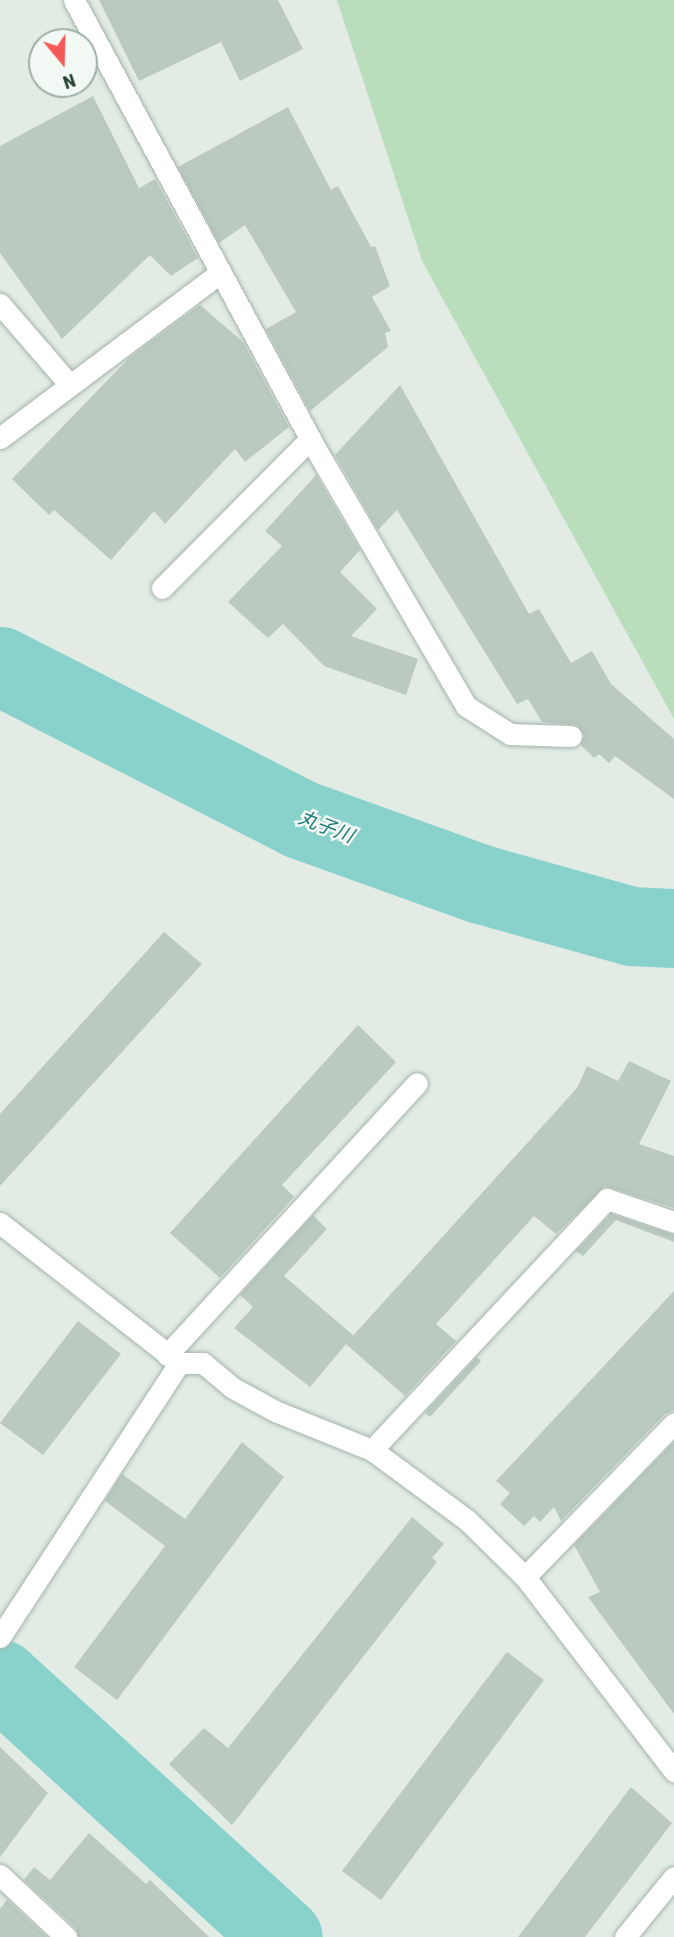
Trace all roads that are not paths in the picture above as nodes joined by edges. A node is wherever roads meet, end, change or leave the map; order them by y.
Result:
1 (74, 0) edge
2 (220, 273) junction
3 (0, 304) edge
4 (70, 385) junction
5 (0, 438) edge
6 (310, 439) junction
7 (162, 588) dead end
8 (571, 736) dead end
9 (417, 1083) dead end
10 (674, 1222) edge
11 (0, 1223) edge
12 (173, 1359) junction
13 (674, 1423) edge
14 (372, 1450) junction
15 (525, 1577) junction
16 (2, 1634) edge
17 (674, 1771) edge
18 (0, 1875) edge
19 (674, 1877) edge
20 (66, 1937) edge
21 (625, 1937) edge

1 - 2 street
2 - 4 street
2 - 6 street
3 - 4 street
4 - 5 street
6 - 7 street
6 - 8 street
9 - 12 street
10 - 14 street
11 - 12 street
12 - 14 street
12 - 16 street
13 - 15 street
14 - 15 street
15 - 17 street
18 - 20 street
19 - 21 street

